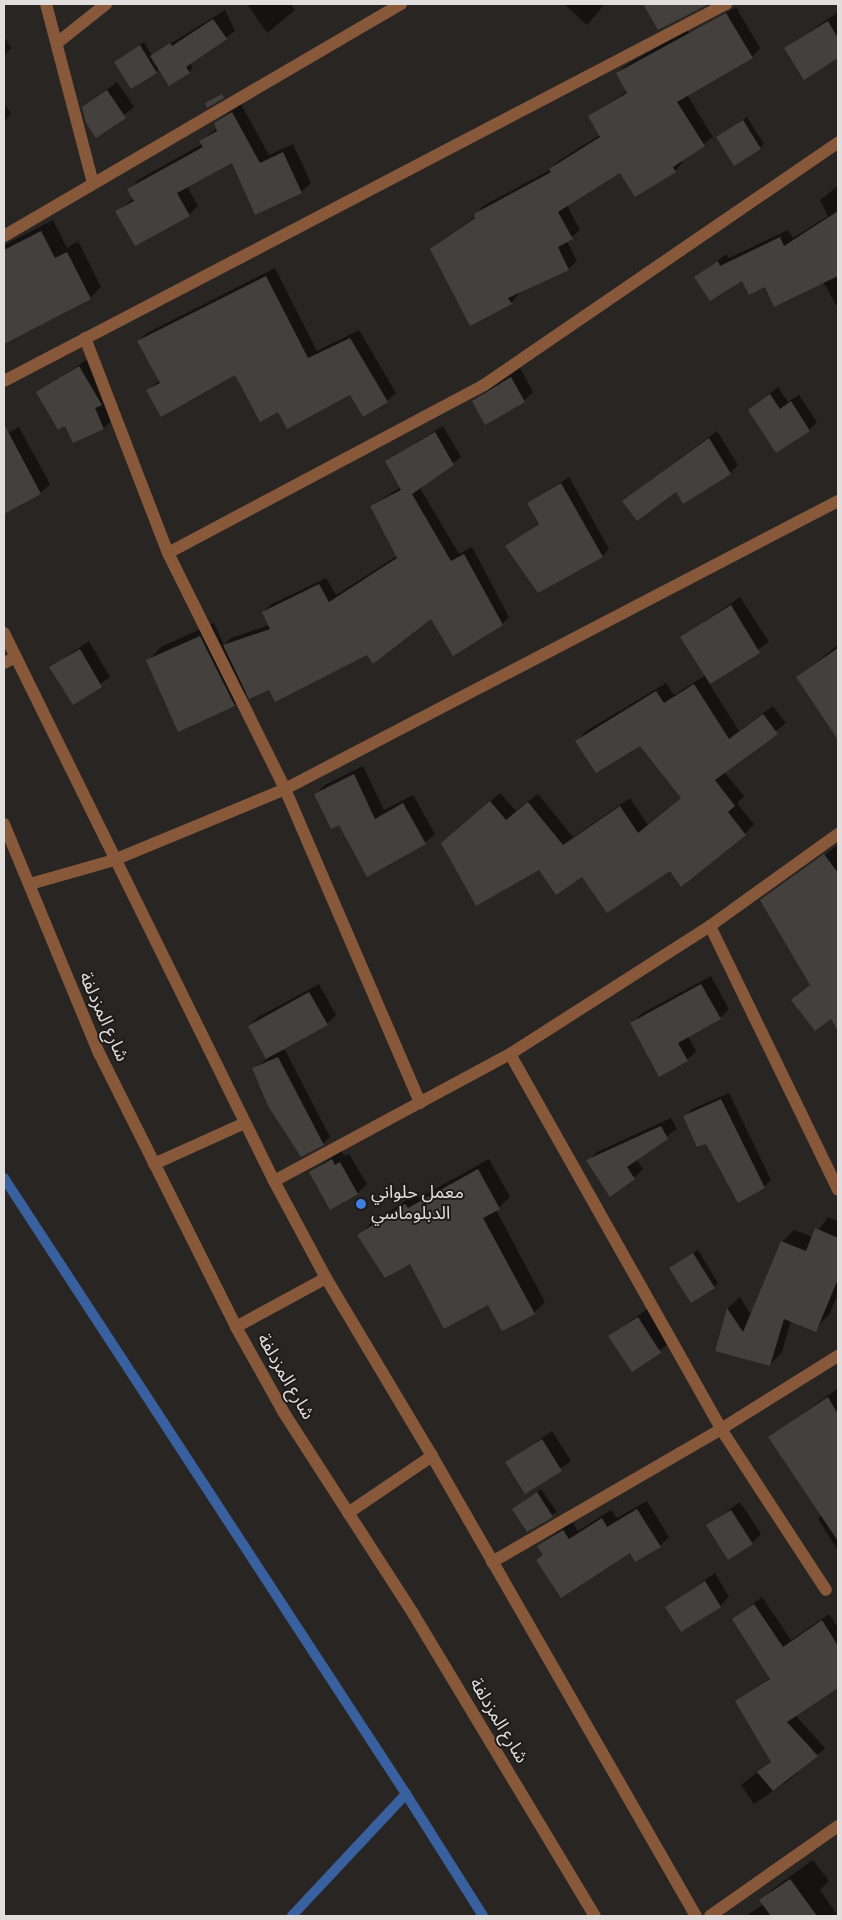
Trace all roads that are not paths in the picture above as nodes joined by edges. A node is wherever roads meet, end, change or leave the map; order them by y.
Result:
1 (46, 4) edge
2 (106, 4) edge
3 (401, 4) edge
4 (726, 4) edge
5 (56, 43) junction
6 (838, 143) edge
7 (93, 183) junction
8 (4, 236) edge
9 (84, 338) junction
10 (4, 381) edge
11 (838, 501) edge
12 (168, 553) junction
13 (4, 633) edge
14 (16, 658) junction
15 (4, 663) edge
16 (285, 789) junction
17 (4, 824) edge
18 (838, 834) edge
19 (114, 860) junction
20 (30, 884) junction
21 (710, 926) junction
22 (510, 1054) junction
23 (420, 1103) junction
24 (245, 1123) junction
25 (154, 1164) junction
26 (834, 1173) edge
27 (274, 1181) junction
28 (838, 1190) edge
29 (326, 1278) junction
30 (236, 1327) junction
31 (838, 1356) edge
32 (721, 1429) junction
33 (432, 1456) junction
34 (348, 1513) junction
35 (492, 1562) junction
36 (826, 1590) dead end
37 (838, 1826) edge
38 (595, 1916) edge
39 (696, 1916) edge
40 (710, 1916) edge

1 - 5 street
2 - 5 street
3 - 7 street
4 - 9 street
5 - 7 street
6 - 12 street
7 - 8 street
9 - 10 street
9 - 12 street
11 - 16 street
12 - 16 street
13 - 14 street
14 - 15 street
14 - 19 street
16 - 19 street
16 - 23 street
17 - 20 street, شارع المزدلفة
18 - 21 street
19 - 20 street
19 - 24 street
20 - 25 street, شارع المزدلفة
21 - 22 street
21 - 26 street
22 - 23 street
22 - 32 street
23 - 27 street
24 - 25 street
24 - 27 street
25 - 30 street, شارع المزدلفة
26 - 28 street
27 - 29 street
29 - 30 street
29 - 33 street
30 - 34 street, شارع المزدلفة
31 - 32 street
32 - 35 street
32 - 36 street
33 - 34 street
33 - 35 street
34 - 38 street, شارع المزدلفة
35 - 39 street
37 - 40 street

